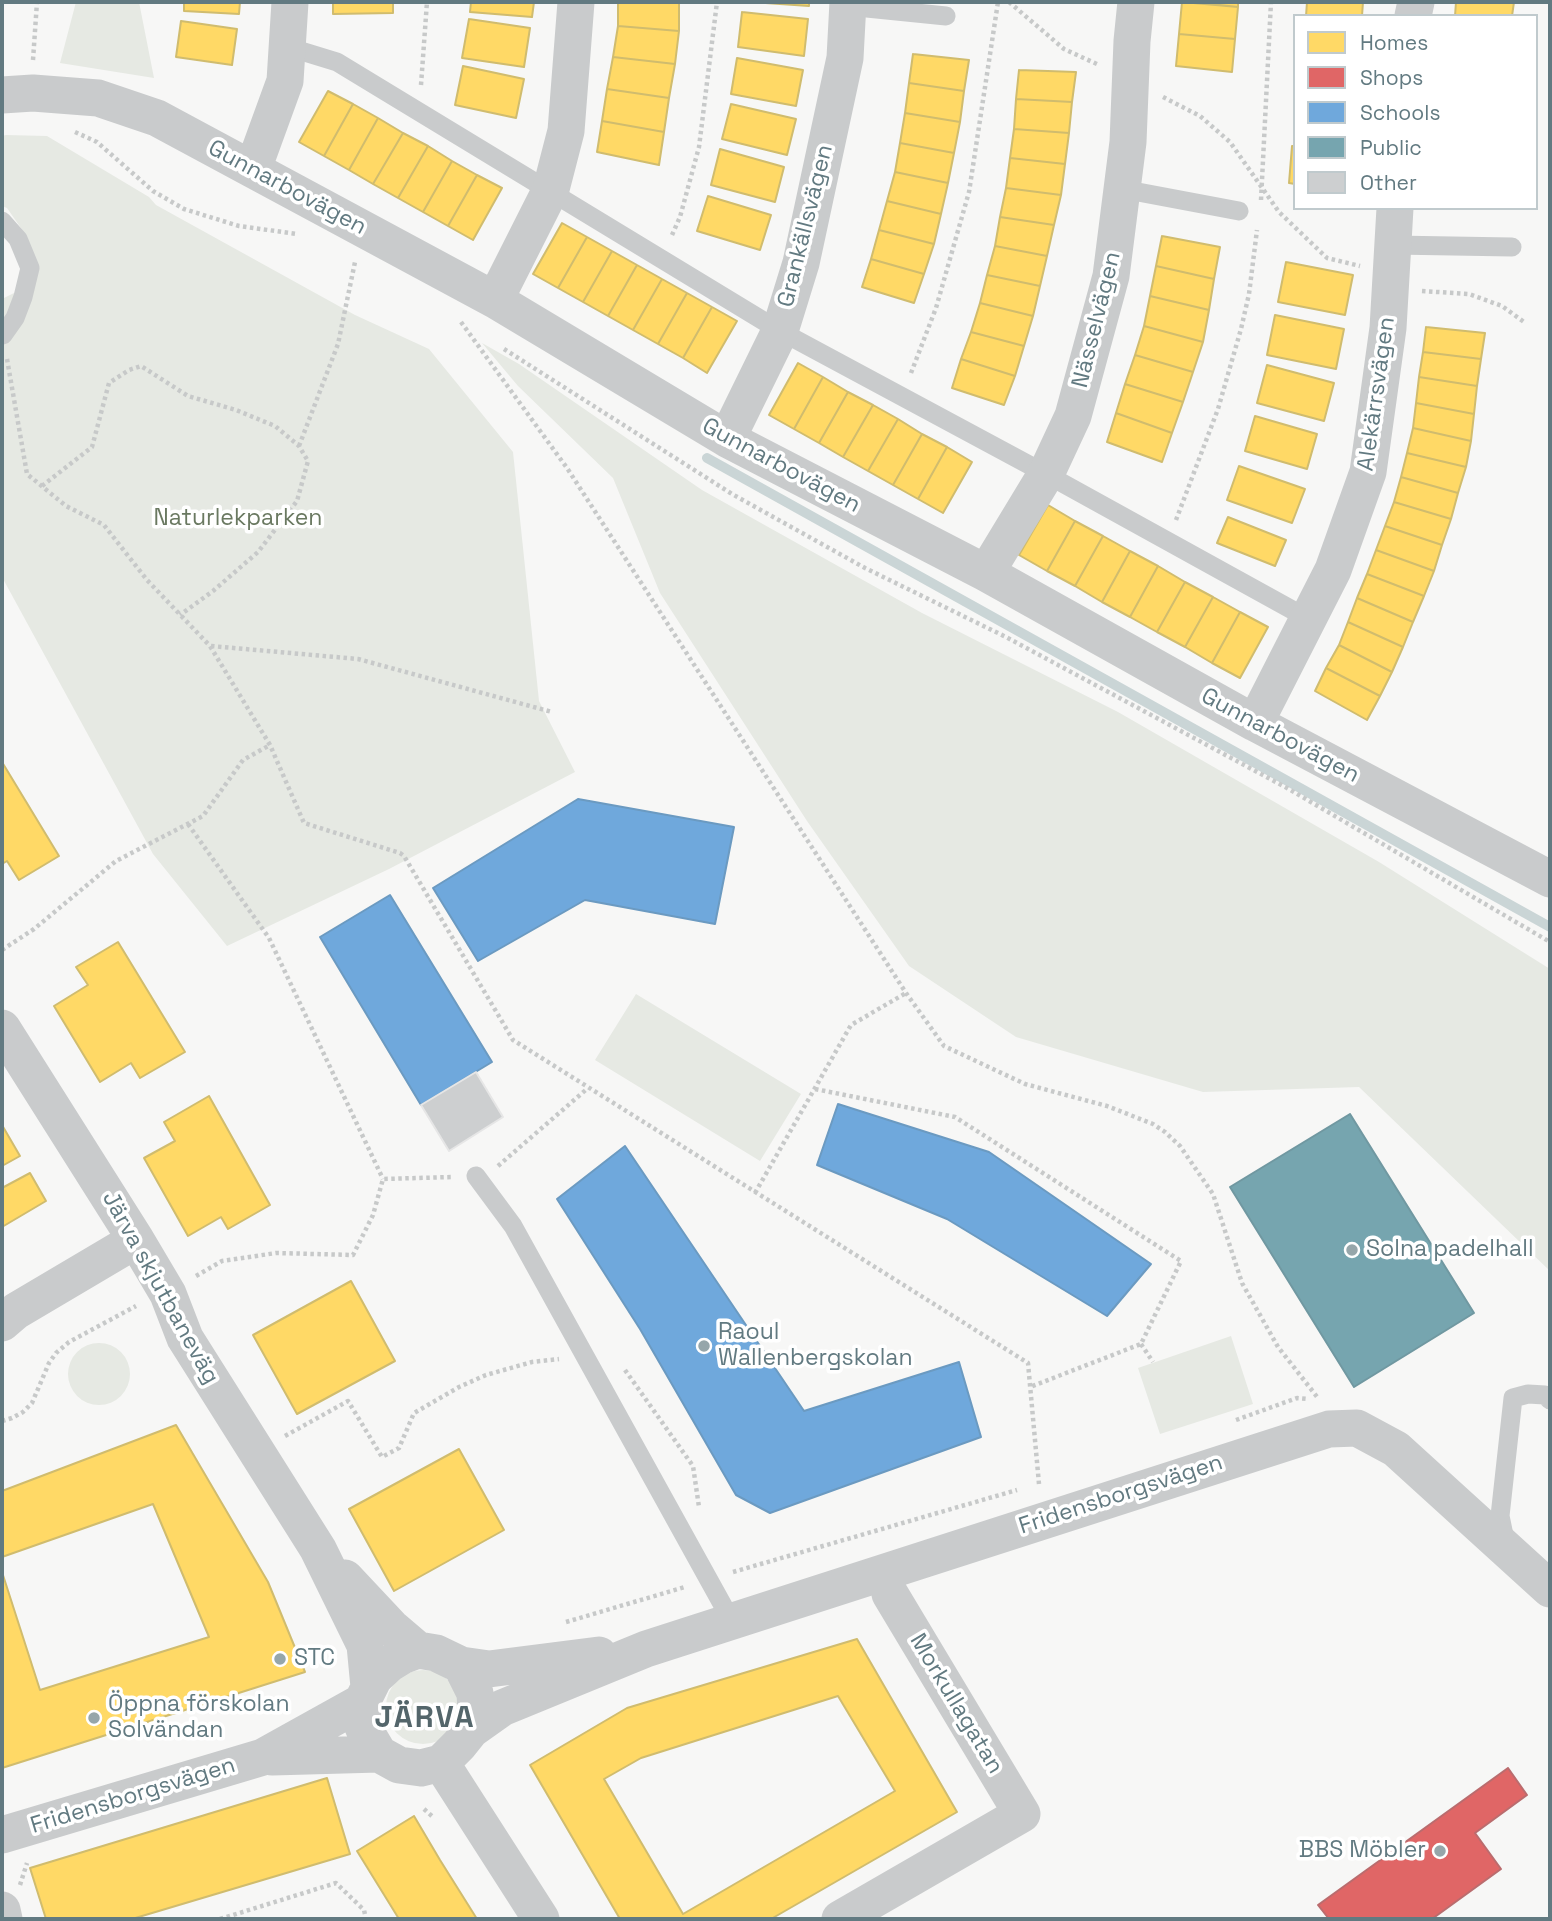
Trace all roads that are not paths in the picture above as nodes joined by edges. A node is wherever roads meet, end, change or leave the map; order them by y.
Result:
1 (290, 2) edge
2 (576, 2) edge
3 (1136, 2) edge
4 (848, 4) edge
5 (946, 16) dead end
6 (288, 47) junction
7 (2, 94) edge
8 (253, 169) junction
9 (551, 190) junction
10 (1122, 190) junction
11 (1395, 210) edge
12 (1240, 211) dead end
13 (2, 221) edge
14 (1393, 245) junction
15 (1512, 247) dead end
16 (495, 300) junction
17 (780, 331) junction
18 (3, 335) edge
19 (727, 439) junction
20 (1046, 474) junction
21 (986, 573) junction
22 (1296, 612) dead end
23 (1255, 723) junction
24 (1550, 879) edge
25 (2, 1028) edge
26 (476, 1176) road end
27 (136, 1240) junction
28 (2, 1323) edge
29 (1550, 1400) edge
30 (1507, 1549) junction
31 (1550, 1589) edge
32 (890, 1594) dead end
33 (732, 1620) junction
34 (391, 1641) junction
35 (646, 1649) junction
36 (461, 1665) junction
37 (365, 1695) junction
38 (471, 1730) junction
39 (379, 1754) junction
40 (264, 1757) junction
41 (450, 1776) junction
42 (2, 1835) edge
43 (2, 1910) edge
44 (4, 1919) edge
45 (541, 1919) edge
46 (840, 1919) edge

1 - 6 street
2 - 9 street
3 - 10 street, Nässelvägen
4 - 5 lane
4 - 17 street, Grankällsvägen
6 - 8 street
6 - 9 lane
7 - 8 street, Gunnarbovägen
8 - 16 street, Gunnarbovägen
9 - 16 street
9 - 17 lane
10 - 12 lane
10 - 20 street, Nässelvägen
11 - 14 street, Alekärrsvägen
13 - 18 lane
14 - 15 lane
14 - 23 street, Alekärrsvägen
16 - 19 street, Gunnarbovägen
17 - 19 street, Grankällsvägen
17 - 20 lane
19 - 21 street, Gunnarbovägen
20 - 21 street, Nässelvägen
20 - 22 lane
21 - 23 street, Gunnarbovägen
23 - 24 street, Gunnarbovägen
25 - 27 street, Järva skjutbaneväg
26 - 33 lane
27 - 28 street
27 - 34 street, Järva skjutbaneväg
29 - 30 lane
30 - 31 street, Fridensborgsvägen
30 - 33 street, Fridensborgsvägen
32 - 46 street, Morkullagatan
33 - 35 street, Fridensborgsvägen
34 - 36 street, Fridensborgsvägen
34 - 37 street
34 - 37 street, Fridensborgsvägen
35 - 36 street, Fridensborgsvägen
35 - 38 street, Fridensborgsvägen
36 - 38 street
37 - 39 street
37 - 40 street, Fridensborgsvägen
38 - 41 street, Fridensborgsvägen
39 - 40 street, Fridensborgsvägen
39 - 41 street
40 - 42 street, Fridensborgsvägen
41 - 45 street
43 - 44 street

